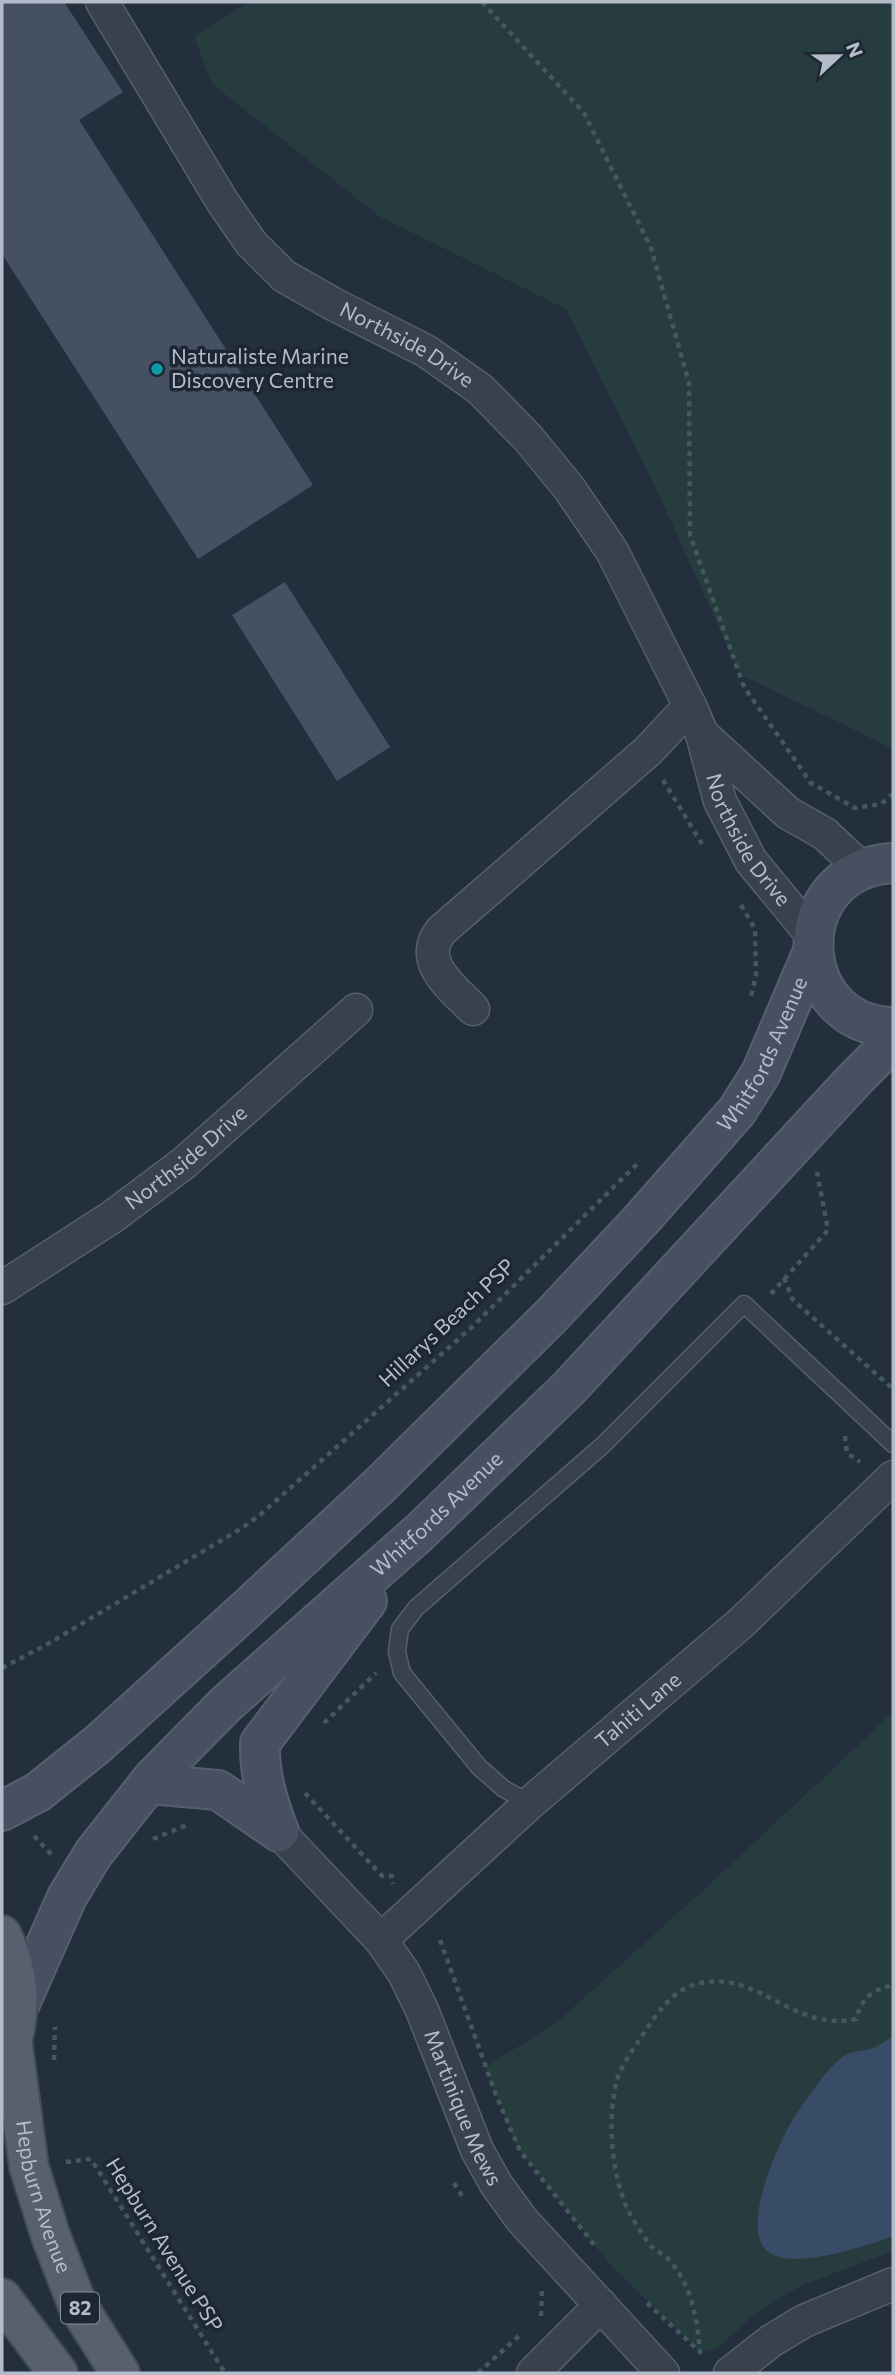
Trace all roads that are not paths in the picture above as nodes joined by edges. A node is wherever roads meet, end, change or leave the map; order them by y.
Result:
1 (102, 2) edge
2 (696, 720) junction
3 (882, 862) edge
4 (813, 943) junction
5 (472, 1009) dead end
6 (356, 1010) dead end
7 (893, 1027) edge
8 (893, 1041) edge
9 (2, 1288) edge
10 (893, 1444) edge
11 (890, 1479) edge
12 (421, 1531) junction
13 (153, 1778) junction
14 (530, 1803) junction
15 (6, 1808) edge
16 (279, 1832) junction
17 (2, 1935) edge
18 (381, 1940) junction
19 (18, 2008) junction
20 (7, 2057) edge
21 (891, 2292) edge
22 (2, 2298) edge
23 (601, 2305) junction
24 (57, 2373) edge
25 (120, 2373) edge
26 (533, 2373) edge
27 (663, 2373) edge
28 (730, 2373) edge

1 - 2 street, Northside Drive
2 - 3 street, Northside Drive
2 - 4 street, Northside Drive
2 - 5 street
3 - 4 main road, Whitfords Avenue
4 - 7 main road
4 - 15 main road, Whitfords Avenue
6 - 9 street, Northside Drive
8 - 12 main road, Whitfords Avenue
10 - 14 lane
11 - 14 street, Tahiti Lane
12 - 13 main road, Whitfords Avenue
12 - 16 main road
13 - 16 main road
13 - 19 main road, Whitfords Avenue
14 - 18 street, Tahiti Lane
16 - 18 street, Martinique Mews
17 - 19 main road, 82
18 - 23 street, Martinique Mews
19 - 20 main road, 82
20 - 25 main road, Hepburn Avenue / 82
21 - 28 street
22 - 24 main road
23 - 26 street
23 - 27 street, Martinique Mews

